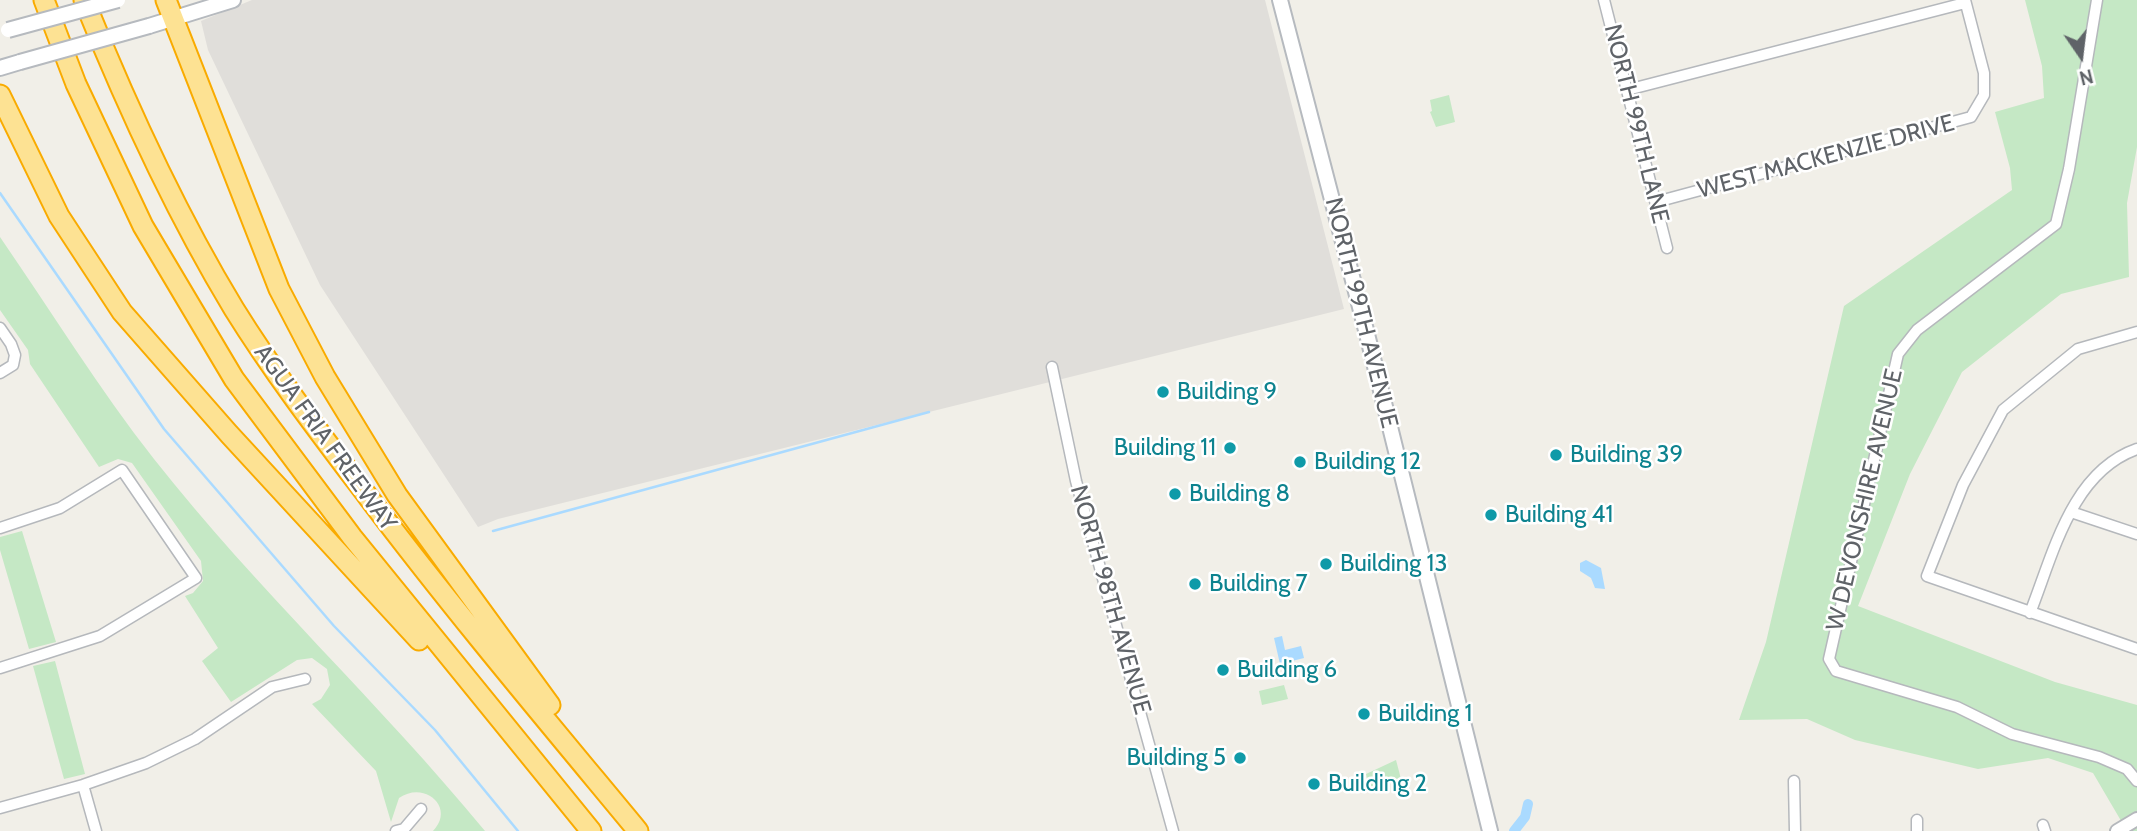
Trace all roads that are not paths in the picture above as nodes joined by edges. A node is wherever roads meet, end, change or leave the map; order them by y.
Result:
1 (44, 0) edge
2 (84, 0) edge
3 (118, 0) edge
4 (166, 0) edge
5 (233, 0) edge
6 (1280, 0) edge
7 (1604, 0) edge
8 (2097, 0) edge
9 (1965, 1) edge
10 (173, 19) junction
11 (4, 31) edge
12 (0, 68) edge
13 (1627, 90) junction
14 (0, 95) edge
15 (1656, 202) junction
16 (1667, 248) dead end
17 (0, 328) edge
18 (2137, 332) edge
19 (1052, 367) dead end
20 (0, 373) edge
21 (2137, 449) edge
22 (2071, 512) junction
23 (0, 528) edge
24 (2137, 534) edge
25 (2030, 613) junction
26 (2137, 649) edge
27 (0, 668) edge
28 (305, 679) dead end
29 (1794, 780) dead end
30 (2137, 781) edge
31 (83, 785) junction
32 (0, 808) edge
33 (421, 809) dead end
34 (2137, 819) edge
35 (96, 831) edge
36 (396, 831) edge
37 (578, 831) edge
38 (591, 831) edge
39 (638, 831) edge
40 (654, 831) edge
41 (1173, 831) edge
42 (1490, 831) edge
43 (1795, 831) edge
44 (2117, 831) edge

1 - 38 highway, AGUA FRIA FREEWAY
2 - 39 highway, AGUA FRIA FREEWAY
3 - 11 main road, bridge
4 - 10 highway
5 - 10 main road
6 - 42 main road, NORTH 99TH AVENUE
7 - 13 street, NORTH 99TH LANE
8 - 30 street, W DEVONSHIRE AVENUE
9 - 13 street
9 - 15 street, WEST MACKENZIE DRIVE
10 - 12 main road, bridge
10 - 40 highway
13 - 15 street, NORTH 99TH LANE
14 - 37 highway
15 - 16 street, NORTH 99TH LANE
17 - 20 street
18 - 25 street
19 - 41 street, NORTH 98TH AVENUE
21 - 22 street
22 - 24 street
22 - 25 street
23 - 27 street
25 - 26 street
28 - 31 street
29 - 43 street
31 - 32 street
31 - 35 street
33 - 36 street
34 - 44 street

